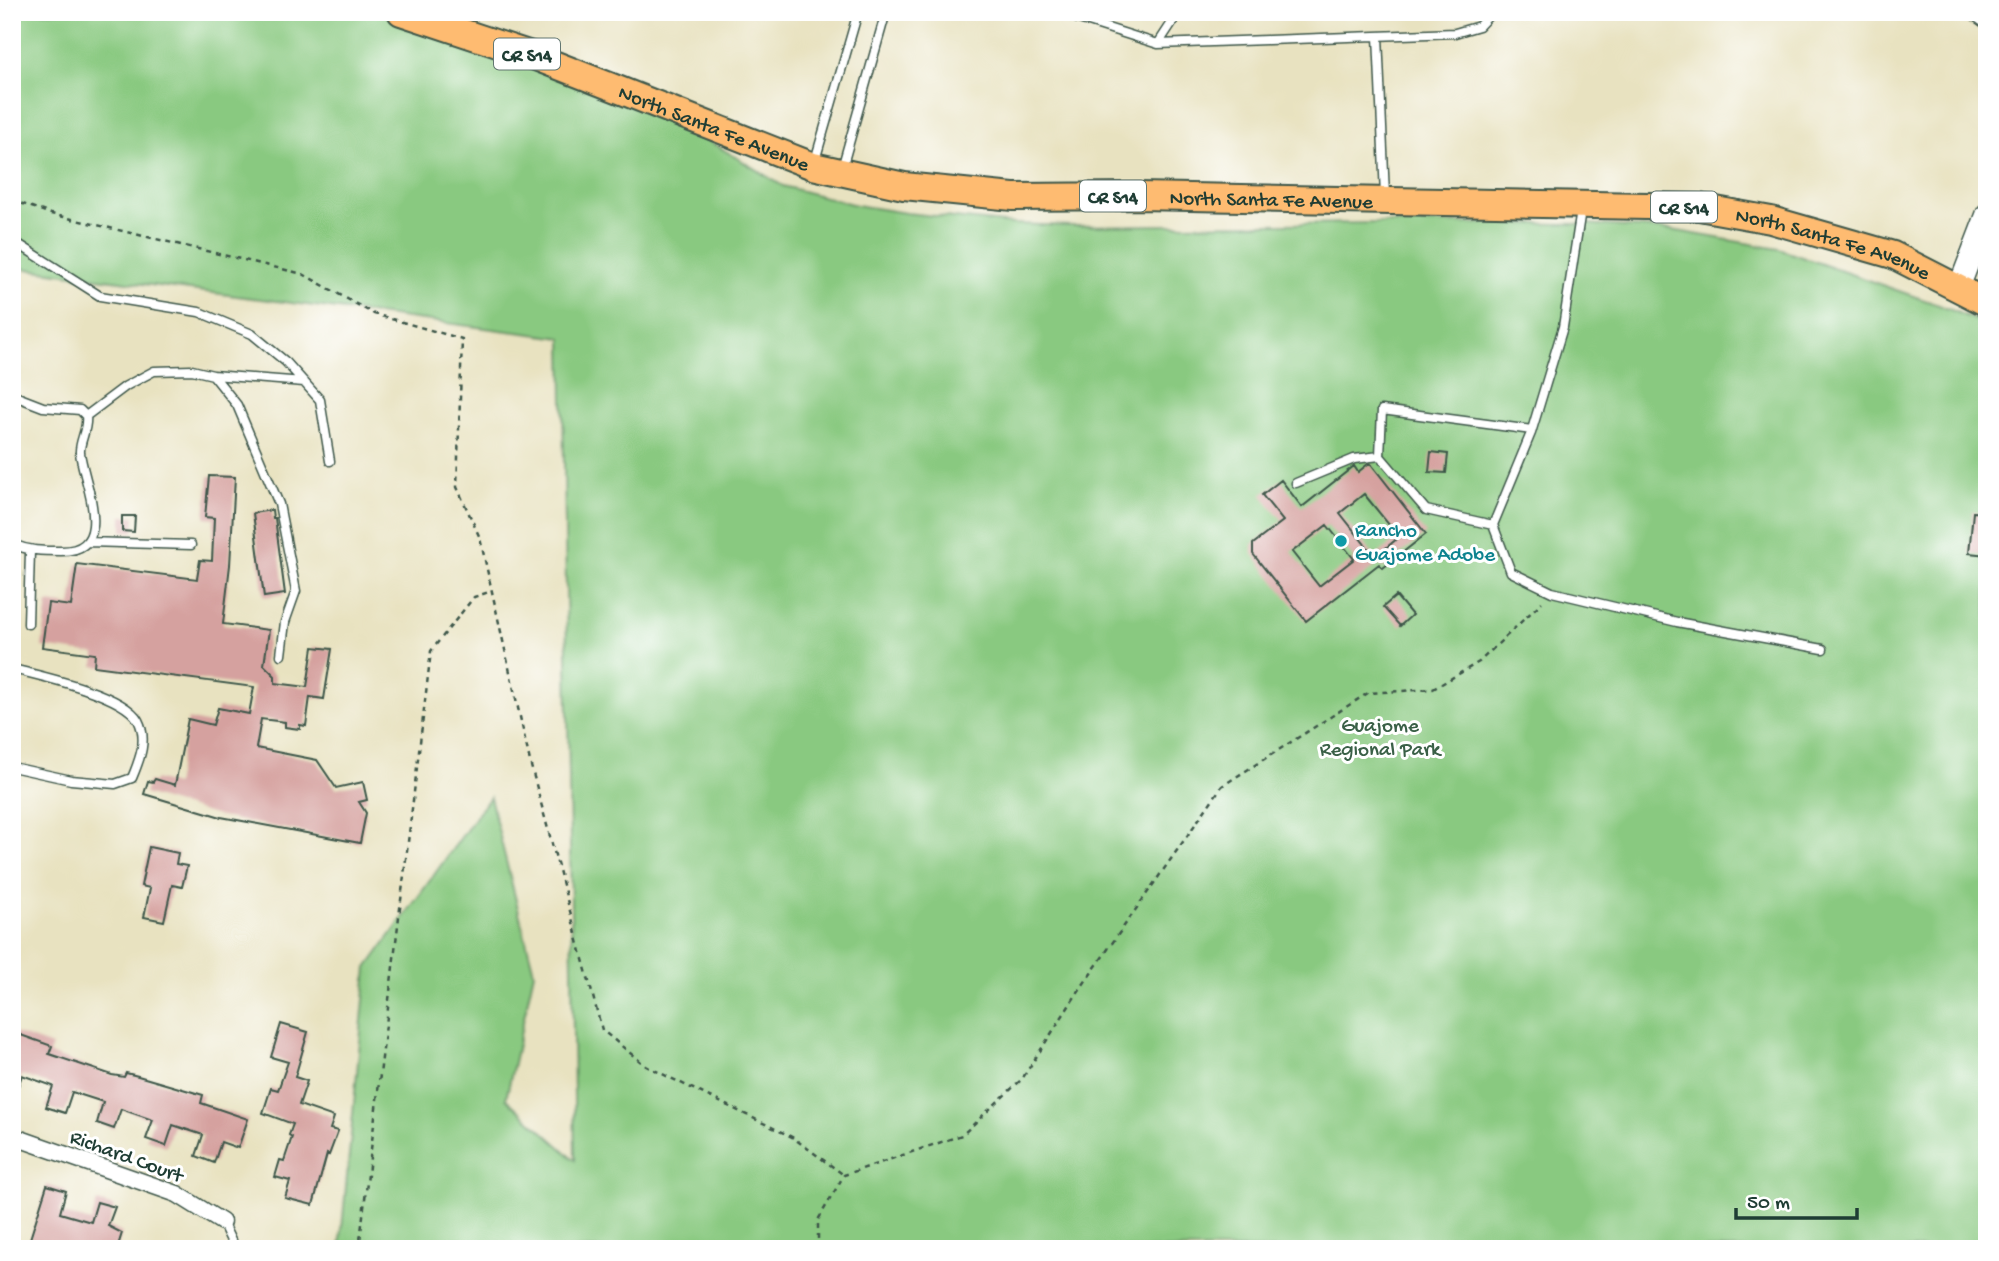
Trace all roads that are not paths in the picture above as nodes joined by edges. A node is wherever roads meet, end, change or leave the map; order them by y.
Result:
1 (401, 12) edge
2 (858, 12) edge
3 (887, 12) edge
4 (1056, 12) edge
5 (1178, 12) edge
6 (1492, 12) edge
7 (1980, 12) edge
8 (1987, 17) edge
9 (1378, 36) junction
10 (1158, 44) junction
11 (813, 166) junction
12 (841, 171) junction
13 (1385, 199) junction
14 (1583, 204) junction
15 (1987, 214) edge
16 (12, 240) edge
17 (1959, 287) junction
18 (1987, 303) edge
19 (213, 375) junction
20 (304, 382) junction
21 (12, 395) edge
22 (86, 416) junction
23 (1532, 430) junction
24 (1380, 456) junction
25 (330, 461) dead end
26 (1987, 464) edge
27 (1296, 483) dead end
28 (1985, 494) edge
29 (1493, 524) junction
30 (87, 542) junction
31 (12, 544) edge
32 (191, 545) dead end
33 (30, 551) junction
34 (28, 624) dead end
35 (1823, 649) dead end
36 (281, 654) dead end
37 (12, 669) edge
38 (12, 767) edge
39 (12, 1136) edge
40 (222, 1222) joint
41 (235, 1249) edge

1 - 11 main road, North Santa Fe Avenue / CR S14
2 - 11 lane
3 - 12 lane
4 - 10 lane
5 - 10 lane
6 - 9 lane
7 - 8 street
9 - 10 lane
9 - 13 lane
11 - 12 main road, North Santa Fe Avenue / CR S14
12 - 13 main road, North Santa Fe Avenue / CR S14
13 - 14 main road, North Santa Fe Avenue / CR S14
14 - 17 main road, North Santa Fe Avenue / CR S14
14 - 23 lane
15 - 17 street
16 - 20 lane
17 - 18 main road, North Santa Fe Avenue / CR S14
19 - 20 lane
19 - 22 lane
19 - 36 lane
20 - 25 lane
21 - 22 lane
22 - 30 lane
23 - 24 lane
23 - 29 lane
24 - 27 lane
24 - 29 lane
26 - 28 lane
29 - 35 lane
30 - 32 lane
30 - 33 lane
31 - 33 lane
33 - 34 lane
37 - 38 lane
39 - 40 street, Richard Court
40 - 41 lane

